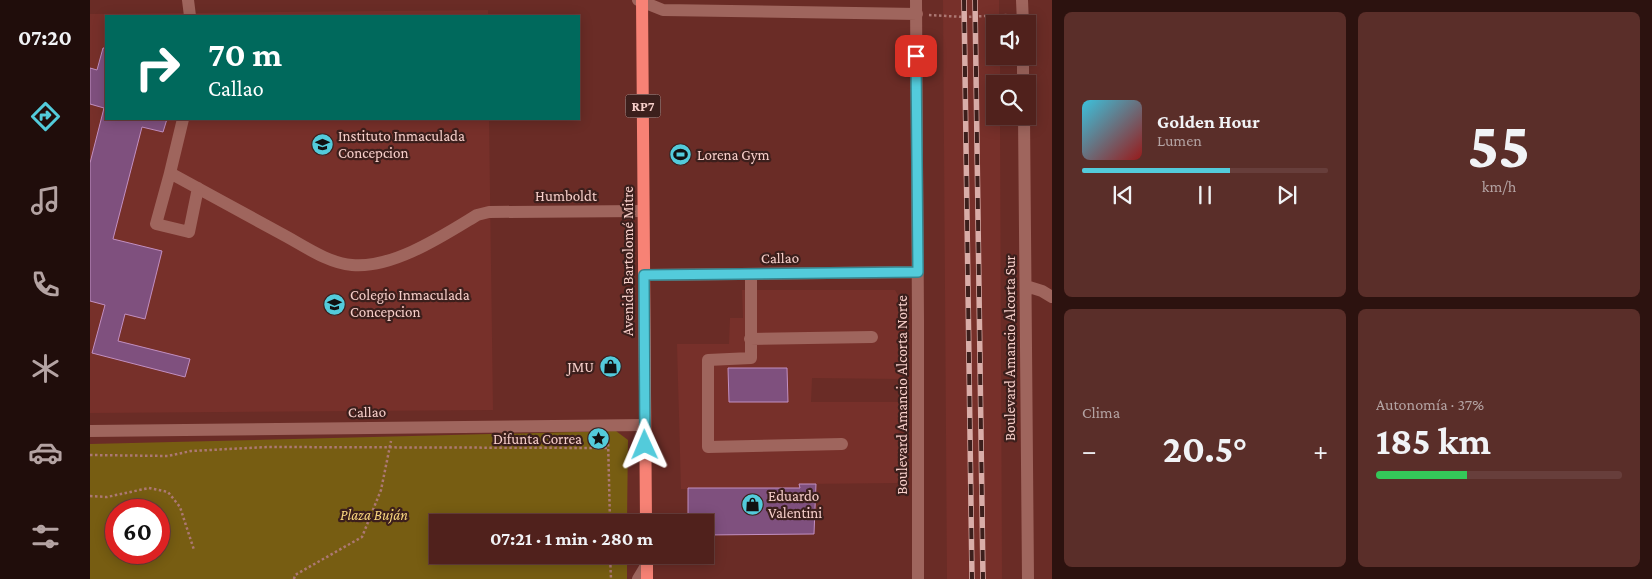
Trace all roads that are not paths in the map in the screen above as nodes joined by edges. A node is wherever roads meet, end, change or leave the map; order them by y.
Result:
1 (188, 0) edge
2 (641, 0) edge
3 (916, 0) edge
4 (1022, 0) edge
5 (916, 14) junction
6 (190, 15) edge
7 (1022, 15) edge
8 (183, 120) edge
9 (1024, 125) edge
10 (170, 173) junction
11 (198, 188) junction
12 (644, 211) junction
13 (918, 272) junction
14 (752, 274) junction
15 (644, 275) junction
16 (1026, 286) junction
17 (1052, 297) edge
18 (872, 337) dead end
19 (750, 339) junction
20 (645, 425) junction
21 (90, 431) edge
22 (842, 444) dead end
23 (646, 514) edge
24 (645, 564) edge
25 (647, 564) edge
26 (638, 579) edge
27 (647, 579) edge
28 (918, 579) edge
29 (1028, 579) edge

1 - 6 street
2 - 5 street
2 - 12 main road, Avenida Bartolomé Mitre / RP7
3 - 5 street, Boulevard Amancio Alcorta Norte
4 - 7 street
5 - 13 street, Boulevard Amancio Alcorta Norte
8 - 10 street
9 - 16 street, Boulevard Amancio Alcorta Sur
10 - 11 street
10 - 11 street
11 - 12 street, Humboldt
12 - 15 main road, Avenida Bartolomé Mitre / RP7
13 - 14 street, Callao
13 - 28 street, Boulevard Amancio Alcorta Norte
14 - 15 street, Callao
14 - 19 street
15 - 20 main road, Avenida Bartolomé Mitre / RP7
16 - 17 street
16 - 29 street, Boulevard Amancio Alcorta Sur
18 - 19 street
19 - 22 street
20 - 21 street, Callao
20 - 23 main road, Avenida Bartolomé Mitre / RP7
24 - 26 street
25 - 27 main road

